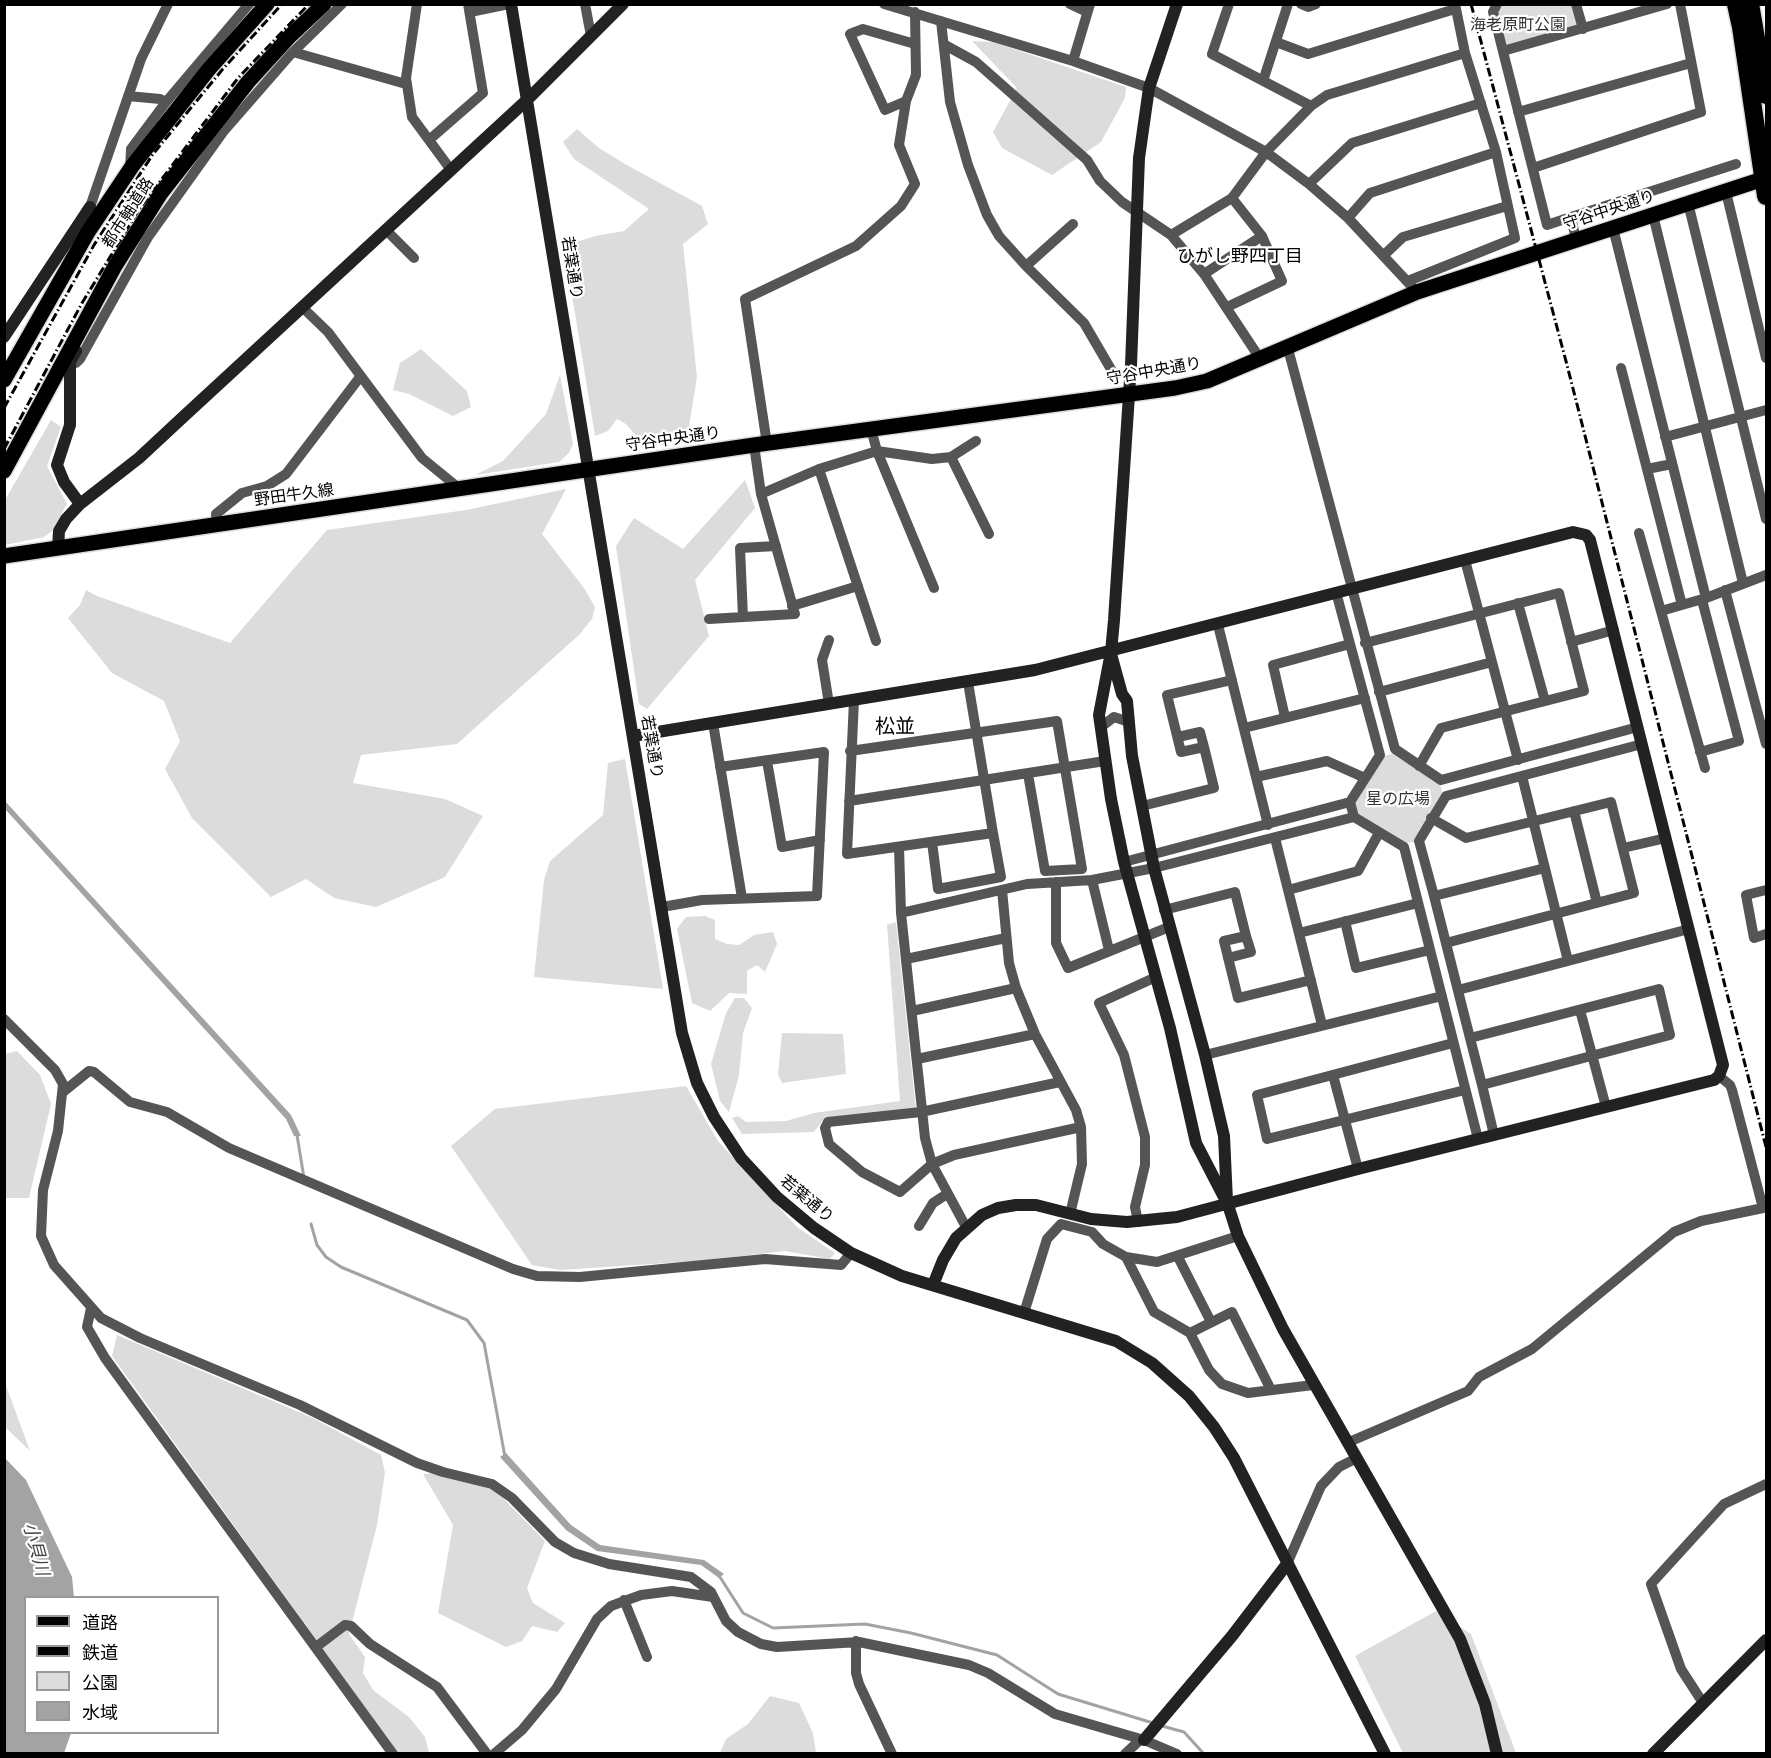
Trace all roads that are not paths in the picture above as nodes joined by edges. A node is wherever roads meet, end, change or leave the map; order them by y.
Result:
1 (168, 4) edge
2 (249, 4) edge
3 (267, 4) edge
4 (324, 4) edge
5 (342, 4) edge
6 (417, 4) edge
7 (510, 4) edge
8 (585, 4) edge
9 (623, 4) edge
10 (884, 4) edge
11 (1071, 4) edge
12 (1177, 4) edge
13 (1229, 4) edge
14 (1288, 4) edge
15 (1301, 4) edge
16 (1316, 4) edge
17 (1576, 4) edge
18 (1667, 4) edge
19 (1680, 4) edge
20 (1736, 4) edge
21 (1750, 4) edge
22 (1455, 7) edge
23 (1494, 7) edge
24 (469, 8) edge
25 (1088, 8) edge
26 (915, 12) junction
27 (941, 21) junction
28 (1582, 29) junction
29 (591, 36) junction
30 (1276, 42) junction
31 (915, 44) junction
32 (945, 45) junction
33 (1503, 51) junction
34 (293, 52) junction
35 (1464, 52) junction
36 (1073, 62) junction
37 (1691, 63) junction
38 (1263, 81) junction
39 (406, 84) junction
40 (1149, 88) junction
41 (1767, 95) edge
42 (128, 96) junction
43 (528, 99) junction
44 (906, 101) junction
45 (166, 102) junction
46 (1481, 104) junction
47 (1311, 106) junction
48 (1518, 112) junction
49 (429, 140) junction
50 (1266, 152) junction
51 (1496, 152) junction
52 (1736, 164) dead end
53 (1533, 168) junction
54 (130, 170) junction
55 (451, 170) junction
56 (1309, 184) junction
57 (1766, 184) edge
58 (1726, 192) junction
59 (1232, 198) junction
60 (1688, 203) junction
61 (1507, 206) junction
62 (90, 207) joint
63 (1137, 212) junction
64 (1653, 215) junction
65 (1571, 217) junction
66 (1348, 218) junction
67 (1073, 224) dead end
68 (1613, 228) junction
69 (386, 230) junction
70 (1171, 235) junction
71 (1262, 236) junction
72 (1576, 240) junction
73 (1384, 255) junction
74 (414, 258) dead end
75 (1026, 266) junction
76 (1204, 274) junction
77 (125, 276) junction
78 (108, 278) junction
79 (1413, 286) junction
80 (302, 307) junction
81 (1227, 307) junction
82 (4, 337) edge
83 (1287, 345) junction
84 (1259, 357) junction
85 (1767, 358) edge
86 (66, 362) junction
87 (1621, 368) dead end
88 (1112, 371) dead end
89 (360, 377) junction
90 (4, 380) edge
91 (1129, 394) junction
92 (42, 400) junction
93 (71, 404) junction
94 (1767, 410) edge
95 (1741, 417) junction
96 (1705, 427) junction
97 (871, 429) junction
98 (1665, 436) junction
99 (976, 441) dead end
100 (761, 445) junction
101 (877, 451) junction
102 (951, 457) junction
103 (1672, 464) junction
104 (819, 469) junction
105 (589, 470) junction
106 (1647, 470) junction
107 (4, 471) edge
108 (460, 489) junction
109 (761, 494) junction
110 (80, 504) junction
111 (1767, 519) edge
112 (217, 525) junction
113 (1639, 533) dead end
114 (989, 534) dead end
115 (776, 546) junction
116 (58, 549) junction
117 (4, 556) edge
118 (1465, 561) junction
119 (1767, 574) edge
120 (1743, 583) junction
121 (858, 586) junction
122 (934, 588) dead end
123 (1350, 589) junction
124 (1725, 590) junction
125 (1336, 592) junction
126 (1704, 599) junction
127 (1518, 603) junction
128 (1682, 605) junction
129 (792, 606) junction
130 (1661, 611) junction
131 (1479, 613) junction
132 (743, 617) junction
133 (709, 619) dead end
134 (1218, 625) junction
135 (1614, 630) junction
136 (829, 640) dead end
137 (876, 641) dead end
138 (1571, 642) junction
139 (1365, 643) junction
140 (1350, 644) junction
141 (1111, 652) junction
142 (1492, 662) junction
143 (1232, 680) junction
144 (968, 682) junction
145 (1379, 692) junction
146 (1365, 698) junction
147 (854, 700) junction
148 (1545, 701) junction
149 (829, 705) junction
150 (1505, 711) junction
151 (1285, 717) junction
152 (1129, 722) junction
153 (713, 723) junction
154 (1101, 727) junction
155 (1638, 727) junction
156 (1244, 728) junction
157 (978, 733) junction
158 (633, 736) junction
159 (1178, 737) junction
160 (1642, 744) junction
161 (1767, 744) edge
162 (1204, 747) junction
163 (850, 751) junction
164 (1700, 752) junction
165 (1518, 760) junction
166 (767, 761) junction
167 (1105, 761) junction
168 (1419, 766) junction
169 (720, 767) junction
170 (1064, 768) junction
171 (1705, 768) dead end
172 (1028, 774) junction
173 (1522, 776) junction
174 (1256, 777) junction
175 (1365, 778) junction
176 (986, 781) junction
177 (849, 801) junction
178 (1350, 802) junction
179 (1142, 806) junction
180 (1574, 811) junction
181 (1354, 817) junction
182 (1431, 818) junction
183 (1533, 821) junction
184 (1268, 825) junction
185 (1379, 832) junction
186 (993, 833) junction
187 (1275, 838) junction
188 (1666, 838) junction
189 (820, 840) junction
190 (932, 842) junction
191 (899, 847) junction
192 (1623, 848) junction
193 (1150, 855) junction
194 (1125, 868) junction
195 (1154, 868) junction
196 (1545, 868) junction
197 (1092, 880) junction
198 (1056, 882) junction
199 (1002, 890) junction
200 (1288, 890) junction
201 (1767, 890) edge
202 (1434, 896) junction
203 (742, 898) junction
204 (1418, 903) junction
205 (1597, 903) junction
206 (662, 907) junction
207 (1164, 910) junction
208 (901, 913) junction
209 (1556, 913) junction
210 (1345, 921) junction
211 (1169, 927) junction
212 (1689, 929) junction
213 (1299, 933) junction
214 (1767, 934) edge
215 (1246, 936) junction
216 (1145, 937) junction
217 (1006, 938) junction
218 (1446, 943) junction
219 (1430, 950) junction
220 (1109, 951) junction
221 (1228, 958) junction
222 (906, 959) junction
223 (1568, 961) junction
224 (1156, 977) junction
225 (1311, 980) junction
226 (1016, 988) junction
227 (1458, 990) junction
228 (1442, 996) junction
229 (1580, 1010) junction
230 (912, 1011) junction
231 (4, 1019) edge
232 (1322, 1025) junction
233 (1035, 1034) junction
234 (1470, 1038) junction
235 (1454, 1043) junction
236 (1205, 1055) junction
237 (1592, 1056) junction
238 (916, 1059) junction
239 (1333, 1075) junction
240 (1719, 1076) junction
241 (1060, 1082) junction
242 (1482, 1085) junction
243 (1466, 1090) junction
244 (63, 1092) junction
245 (1606, 1107) junction
246 (921, 1112) junction
247 (1345, 1119) junction
248 (1081, 1127) junction
249 (1494, 1135) junction
250 (1478, 1139) junction
251 (932, 1164) junction
252 (1358, 1169) junction
253 (947, 1194) junction
254 (1228, 1205) junction
255 (1070, 1214) junction
256 (1137, 1222) junction
257 (919, 1226) dead end
258 (966, 1227) junction
259 (1238, 1236) junction
260 (851, 1253) junction
261 (1126, 1257) junction
262 (1178, 1257) junction
263 (933, 1285) junction
264 (91, 1308) junction
265 (1024, 1313) junction
266 (1212, 1322) junction
267 (1190, 1333) junction
268 (1313, 1384) junction
269 (1271, 1390) junction
270 (1349, 1442) junction
271 (1357, 1458) junction
272 (1767, 1484) edge
273 (1287, 1564) junction
274 (713, 1597) junction
275 (624, 1599) junction
276 (1767, 1640) edge
277 (856, 1641) junction
278 (316, 1647) junction
279 (646, 1657) dead end
280 (1703, 1703) junction
281 (1142, 1739) junction
282 (393, 1754) edge
283 (487, 1754) edge
284 (494, 1754) edge
285 (892, 1754) edge
286 (1125, 1754) edge
287 (1177, 1754) edge
288 (1385, 1754) edge
289 (1497, 1754) edge
290 (1653, 1754) edge

1 - 42 street
2 - 45 street
3 - 54 main road, 都市軸道路
4 - 78 main road, 都市軸道路
5 - 34 street
6 - 39 street
7 - 24 street
7 - 43 street, 若葉通り
8 - 29 street
9 - 29 street
10 - 26 street
11 - 25 street
12 - 40 street
13 - 38 street
14 - 30 street
15 - 16 street
17 - 28 street
18 - 28 street
19 - 37 street
20 - 57 highway
21 - 41 highway
22 - 30 street
22 - 35 street
23 - 33 street
24 - 49 street
25 - 36 street
26 - 27 street
26 - 31 street
27 - 32 street
27 - 36 street
28 - 33 street
29 - 43 street
30 - 38 street
31 - 44 street
31 - 44 street
32 - 63 street
32 - 75 street
33 - 48 street
34 - 39 street
34 - 77 street
35 - 46 street
35 - 47 street
36 - 40 street
37 - 48 street
37 - 53 street
38 - 47 street
39 - 49 street
40 - 50 street
40 - 63 street
42 - 45 street
42 - 62 street
43 - 55 street
43 - 105 street, 若葉通り
44 - 100 street
45 - 54 street
46 - 51 street
46 - 56 street
47 - 50 street
48 - 53 street
49 - 55 street
50 - 56 street
50 - 59 street
51 - 61 street
51 - 66 street
52 - 65 street
53 - 65 street
54 - 90 main road, 都市軸道路
55 - 69 street
56 - 66 street
57 - 58 main road, 守谷中央通り
58 - 60 main road, 守谷中央通り
58 - 85 street
59 - 70 street
59 - 71 street
60 - 64 main road, 守谷中央通り
60 - 95 street
61 - 73 street
61 - 79 street
62 - 82 street
63 - 70 street
63 - 91 street
64 - 68 main road, 守谷中央通り
64 - 96 street
65 - 72 street
66 - 73 street
67 - 75 street
68 - 72 main road, 守谷中央通り
68 - 98 street
69 - 74 street
69 - 80 street
70 - 76 street
71 - 76 street
71 - 81 street
72 - 79 main road, 守谷中央通り
73 - 79 street
75 - 88 street
76 - 81 street
77 - 78 street
77 - 86 street
78 - 86 main road, 都市軸道路
79 - 83 main road, 守谷中央通り
80 - 89 street
80 - 110 street
81 - 84 street
83 - 84 main road, 守谷中央通り
83 - 123 street
84 - 91 main road, 守谷中央通り
86 - 92 main road, 都市軸道路
86 - 93 street
87 - 106 street
89 - 108 street
89 - 112 street
91 - 97 main road, 守谷中央通り
91 - 141 street
92 - 93 street
92 - 107 main road, 都市軸道路
93 - 110 street
94 - 95 street
95 - 96 street
95 - 111 street
96 - 98 street
96 - 120 street
97 - 100 main road, 守谷中央通り
97 - 101 street
98 - 103 street
99 - 102 street
100 - 105 main road, 守谷中央通り
100 - 109 street
101 - 102 street
101 - 104 street
101 - 122 street
102 - 114 street
103 - 106 street
103 - 126 street
104 - 109 street
104 - 121 street
105 - 108 main road, 野田牛久線
105 - 158 street, 若葉通り
106 - 128 street
108 - 112 main road, 野田牛久線
109 - 115 street
110 - 116 street
112 - 116 main road, 野田牛久線
113 - 130 street
115 - 129 street
115 - 132 street
116 - 117 main road, 野田牛久線
118 - 123 street
118 - 131 street
118 - 135 street
119 - 120 street
120 - 124 street
121 - 129 street
121 - 137 street
123 - 125 street
123 - 139 street
124 - 126 street
124 - 161 street
125 - 134 street
125 - 140 street
126 - 128 street
126 - 164 street
127 - 131 street
127 - 138 street
127 - 148 street
128 - 130 street
129 - 132 street
130 - 164 street
131 - 139 street
131 - 142 street
132 - 133 street
134 - 141 street
134 - 143 street
135 - 138 street
135 - 155 street
136 - 149 street
138 - 148 street
139 - 145 street
140 - 146 street
140 - 151 street
141 - 144 street
141 - 152 street
141 - 154 street
142 - 145 street
142 - 150 street
143 - 156 street
143 - 159 street
144 - 147 street
144 - 157 street
145 - 168 street
146 - 151 street
146 - 175 street
147 - 149 street
147 - 163 street
148 - 150 street
149 - 153 street
150 - 165 street
150 - 168 street
151 - 156 street
152 - 154 street
152 - 179 street
153 - 158 street
153 - 169 street
154 - 167 street
155 - 160 street
155 - 165 street
156 - 174 street
157 - 163 street
157 - 170 street
157 - 176 street
158 - 206 street, 若葉通り
159 - 162 street
159 - 162 street
160 - 173 street
160 - 188 street
162 - 179 street
163 - 177 street
164 - 171 street
165 - 168 street
166 - 169 street
166 - 189 street
166 - 189 street
167 - 170 street
167 - 194 street
169 - 203 street
170 - 172 street
170 - 172 street
172 - 176 street
173 - 182 street
173 - 183 street
174 - 175 street
174 - 184 street
175 - 178 street
176 - 177 street
176 - 186 street
177 - 191 street
178 - 181 street
178 - 184 street
179 - 193 street
180 - 183 street
180 - 192 street
180 - 205 street
181 - 185 street
181 - 187 street
182 - 183 street
182 - 202 street
183 - 196 street
184 - 193 street
185 - 200 street
185 - 204 street
186 - 190 street
186 - 190 street
187 - 195 street
187 - 200 street
188 - 192 street
188 - 212 street
189 - 203 street
190 - 191 street
191 - 208 street
192 - 205 street
193 - 194 street
193 - 195 street
194 - 195 street
194 - 197 street
194 - 216 street
195 - 207 street
196 - 202 street
196 - 209 street
197 - 198 street
197 - 220 street
198 - 199 street
198 - 220 street
199 - 208 street
199 - 217 street
200 - 213 street
201 - 214 street
202 - 218 street
203 - 206 street
204 - 210 street
204 - 219 street
205 - 209 street
206 - 260 street, 若葉通り
207 - 211 street
207 - 215 street
208 - 222 street
209 - 218 street
209 - 223 street
210 - 213 street
210 - 219 street
211 - 216 street
211 - 236 street
212 - 223 street
212 - 240 street
213 - 225 street
215 - 221 street
215 - 221 street
216 - 220 street
216 - 224 street
217 - 222 street
217 - 226 street
218 - 227 street
219 - 228 street
221 - 225 street
222 - 230 street
223 - 227 street
224 - 254 street
224 - 256 street
225 - 232 street
226 - 230 street
226 - 233 street
227 - 234 street
228 - 232 street
228 - 235 street
229 - 234 street
229 - 237 street
229 - 237 street
230 - 238 street
231 - 244 street
232 - 236 street
233 - 238 street
233 - 241 street
234 - 242 street
235 - 239 street
235 - 243 street
236 - 254 street
237 - 242 street
237 - 245 street
238 - 246 street
239 - 247 street
239 - 247 street
240 - 245 street
240 - 270 street
241 - 246 street
241 - 248 street
242 - 249 street
243 - 247 street
243 - 250 street
244 - 260 street
244 - 264 street
245 - 249 street
246 - 251 street
246 - 251 street
247 - 252 street
248 - 251 street
248 - 255 street
249 - 250 street
250 - 252 street
251 - 253 street
252 - 254 street
253 - 257 street
253 - 258 street
254 - 256 street
254 - 259 street
255 - 256 street
255 - 258 street
258 - 263 street
259 - 262 street
259 - 268 street
260 - 263 street, 若葉通り
261 - 262 street
261 - 265 street
261 - 267 street
262 - 266 street
263 - 265 street, 若葉通り
264 - 274 street
264 - 278 street
265 - 273 street, 若葉通り
266 - 267 street
266 - 269 street
267 - 269 street
268 - 269 street
268 - 270 street
270 - 271 street
271 - 273 street
271 - 289 street
272 - 280 street
273 - 281 street
273 - 288 street, 若葉通り
274 - 275 street
274 - 277 street
275 - 279 street
275 - 284 street
276 - 280 street
277 - 281 street
277 - 285 street
278 - 282 street
278 - 283 street
280 - 290 street
281 - 286 street
281 - 287 street

